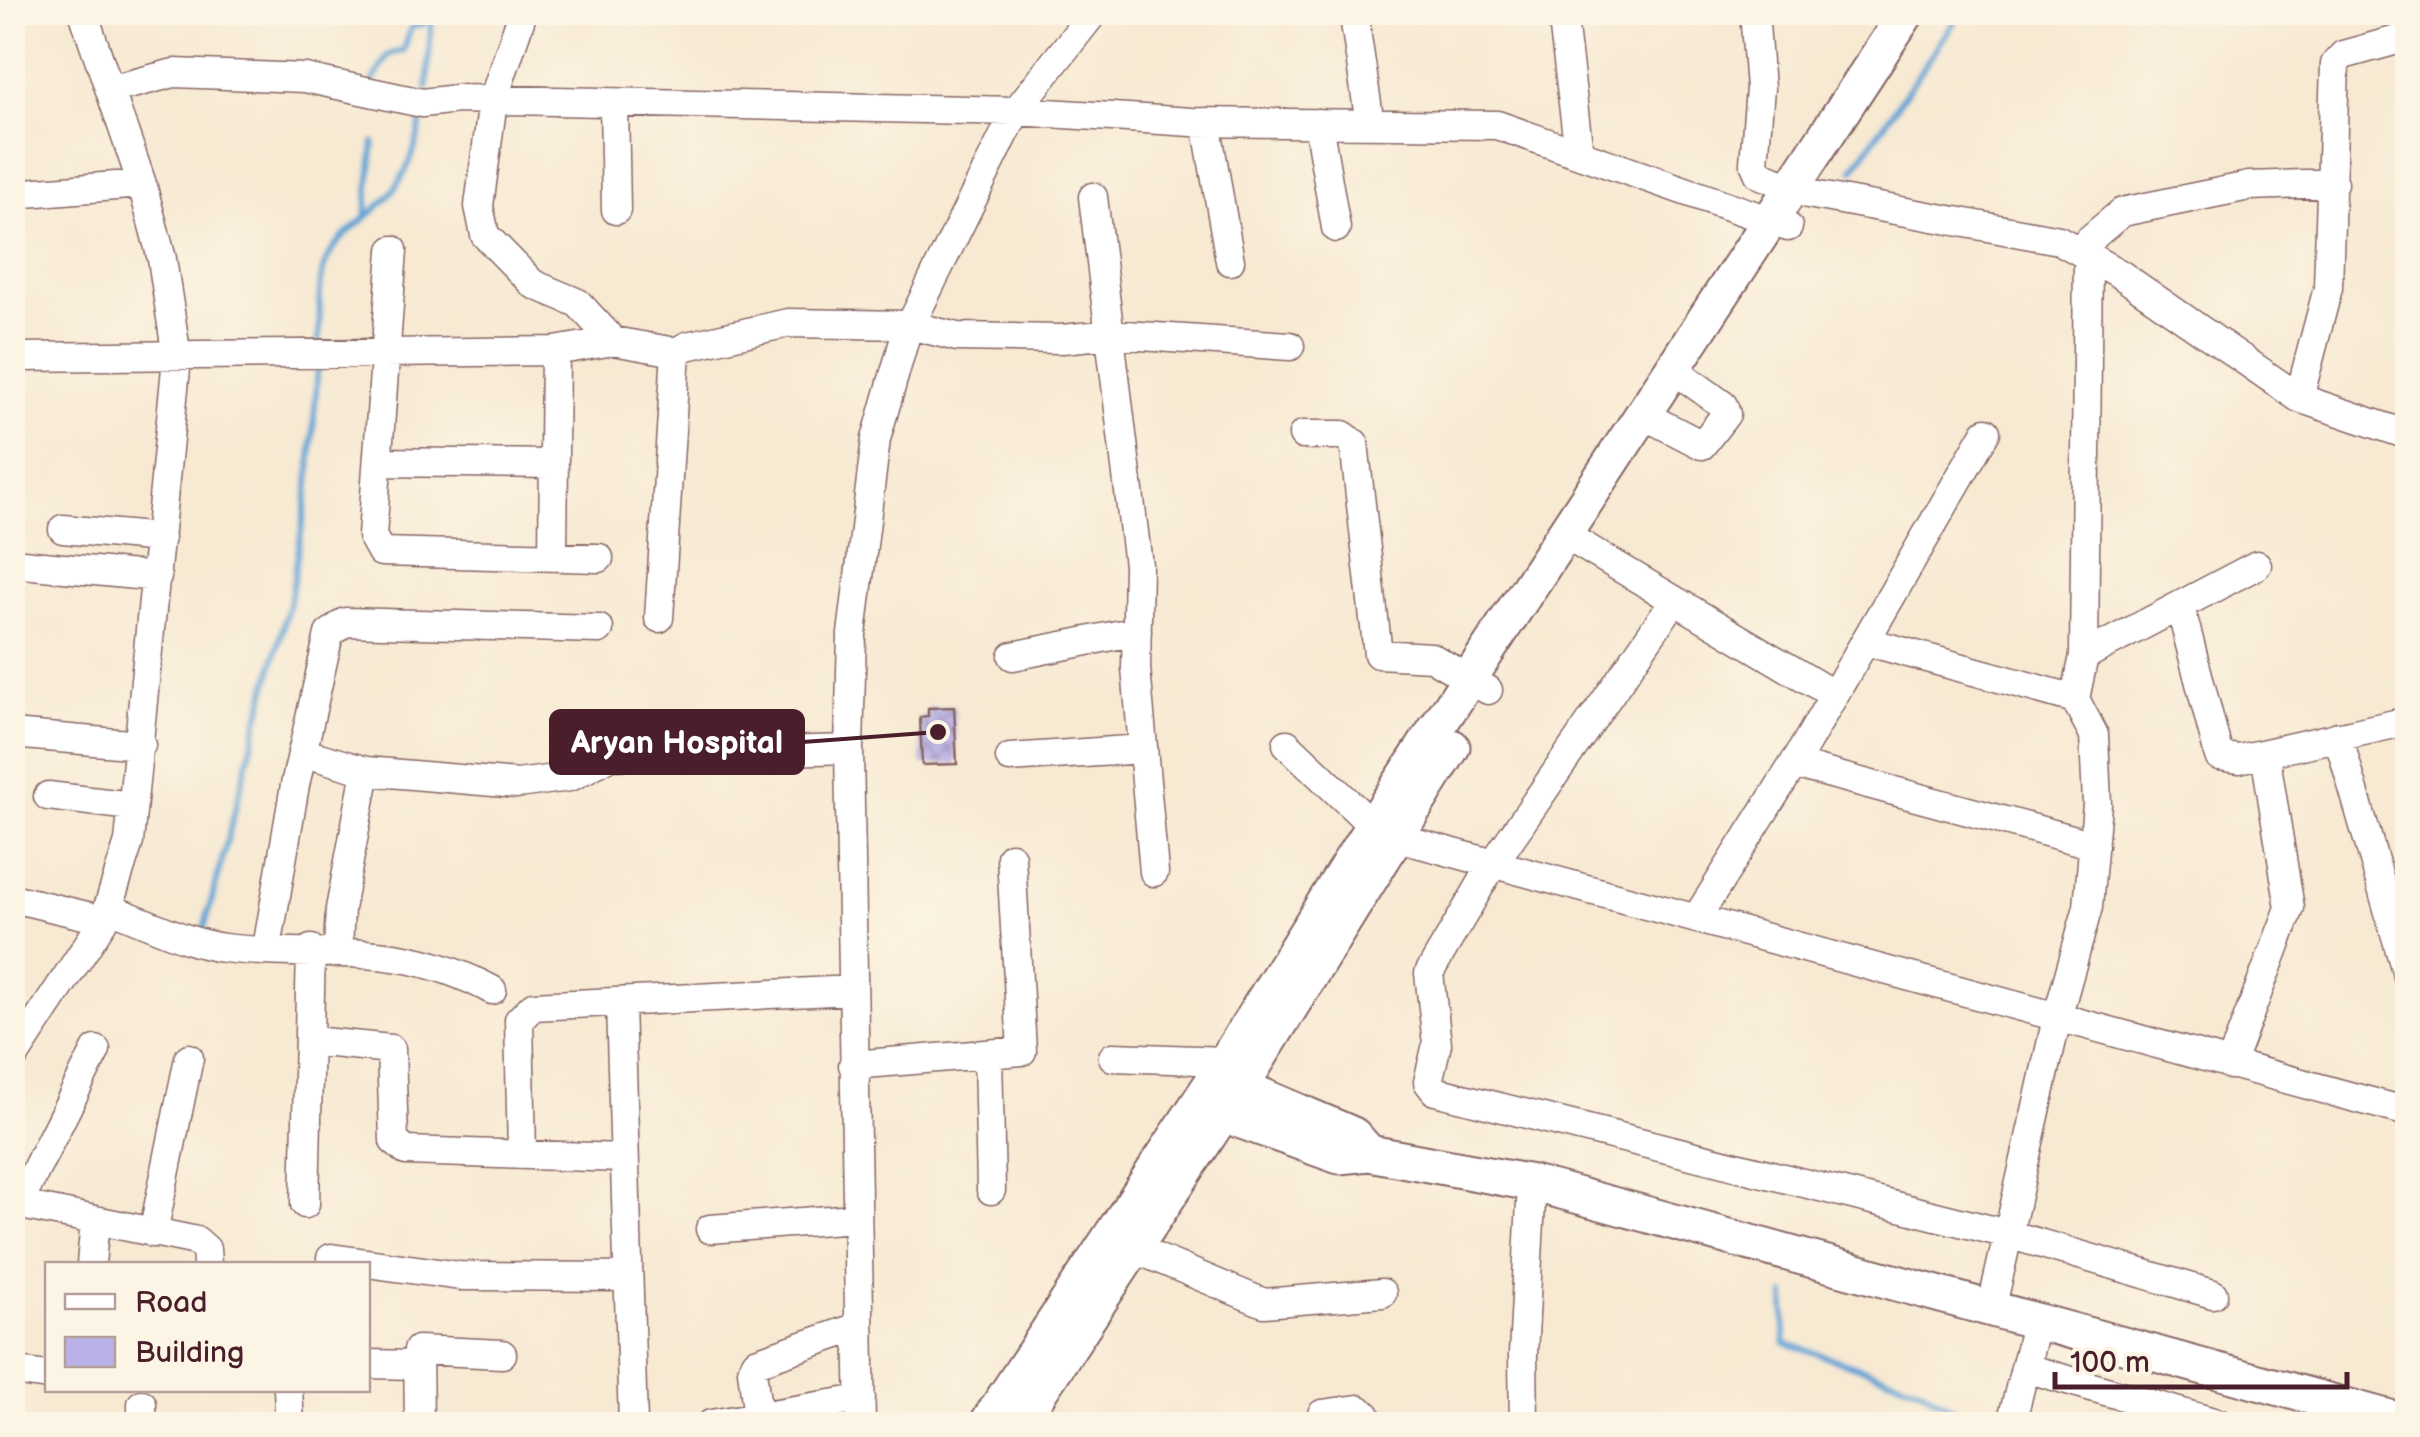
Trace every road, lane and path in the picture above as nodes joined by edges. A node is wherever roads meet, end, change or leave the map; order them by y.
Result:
1 (83, 12) edge
2 (522, 12) edge
3 (1094, 12) edge
4 (1562, 12) edge
5 (1754, 12) edge
6 (1907, 12) edge
7 (1929, 12) edge
8 (1355, 23) dead end
9 (2408, 36) edge
10 (113, 89) junction
11 (493, 100) junction
12 (614, 103) junction
13 (1016, 112) junction
14 (1206, 122) junction
15 (1318, 123) junction
16 (1370, 124) junction
17 (1579, 153) junction
18 (2333, 182) junction
19 (142, 184) junction
20 (1800, 192) junction
21 (12, 194) edge
22 (1094, 197) dead end
23 (616, 210) dead end
24 (1779, 224) junction
25 (1336, 228) dead end
26 (393, 250) dead end
27 (2082, 253) junction
28 (1230, 260) dead end
29 (910, 326) junction
30 (1112, 334) junction
31 (614, 341) junction
32 (1290, 346) dead end
33 (555, 351) junction
34 (676, 352) junction
35 (386, 355) junction
36 (176, 358) junction
37 (12, 365) edge
38 (1681, 374) junction
39 (2299, 398) junction
40 (1652, 420) junction
41 (1986, 432) dead end
42 (1303, 435) dead end
43 (2408, 435) edge
44 (380, 462) junction
45 (553, 464) junction
46 (63, 529) dead end
47 (160, 538) junction
48 (1574, 542) junction
49 (553, 556) junction
50 (600, 558) dead end
51 (12, 563) edge
52 (2257, 566) dead end
53 (157, 576) junction
54 (1674, 600) junction
55 (2180, 606) junction
56 (659, 618) dead end
57 (599, 629) dead end
58 (1136, 631) junction
59 (1865, 641) junction
60 (1013, 656) dead end
61 (2084, 656) junction
62 (1479, 684) junction
63 (1834, 695) junction
64 (2076, 699) junction
65 (2408, 720) edge
66 (12, 734) edge
67 (2338, 736) junction
68 (1287, 744) dead end
69 (141, 745) junction
70 (848, 749) junction
71 (1143, 749) junction
72 (302, 752) junction
73 (2265, 753) junction
74 (1010, 758) dead end
75 (1794, 764) junction
76 (366, 771) junction
77 (48, 796) dead end
78 (132, 806) junction
79 (1384, 832) junction
80 (2094, 845) junction
81 (1010, 857) dead end
82 (1493, 864) junction
83 (1154, 872) dead end
84 (12, 898) edge
85 (106, 914) junction
86 (1696, 919) junction
87 (267, 948) junction
88 (325, 949) junction
89 (2408, 978) edge
90 (492, 990) dead end
91 (852, 990) junction
92 (620, 1004) junction
93 (26, 1017) edge
94 (2058, 1018) junction
95 (312, 1041) junction
96 (96, 1050) dead end
97 (988, 1054) junction
98 (1114, 1057) dead end
99 (189, 1058) dead end
100 (12, 1060) edge
101 (853, 1065) junction
102 (2230, 1065) junction
103 (1221, 1089) junction
104 (2407, 1111) edge
105 (522, 1154) junction
106 (624, 1158) junction
107 (1532, 1183) junction
108 (991, 1190) dead end
109 (15, 1204) edge
110 (306, 1204) dead end
111 (855, 1218) junction
112 (94, 1220) junction
113 (710, 1229) dead end
114 (154, 1232) junction
115 (2008, 1234) junction
116 (1121, 1244) junction
117 (332, 1258) dead end
118 (91, 1262) edge
119 (206, 1262) edge
120 (360, 1262) edge
121 (370, 1263) edge
122 (628, 1277) junction
123 (1382, 1294) dead end
124 (2212, 1294) dead end
125 (1992, 1306) junction
126 (2036, 1324) junction
127 (858, 1328) junction
128 (502, 1354) dead end
129 (370, 1364) edge
130 (417, 1365) junction
131 (2026, 1368) junction
132 (12, 1370) edge
133 (45, 1376) edge
134 (288, 1392) edge
135 (861, 1412) edge
136 (1322, 1414) dead end
137 (758, 1417) junction
138 (2387, 1421) edge
139 (290, 1424) edge
140 (419, 1424) edge
141 (633, 1424) edge
142 (711, 1424) edge
143 (987, 1424) edge
144 (1018, 1424) edge
145 (1367, 1424) edge
146 (1524, 1424) edge
147 (2011, 1424) edge
148 (2220, 1424) edge

1 - 10 street
2 - 11 street
3 - 13 street
4 - 17 street
5 - 20 street
6 - 20 main road
7 - 20 main road
8 - 16 street
9 - 18 street
10 - 11 street
10 - 19 street
11 - 12 street
11 - 31 street
12 - 13 street
12 - 23 street
13 - 14 street
13 - 29 street
14 - 15 street
14 - 28 street
15 - 16 street
15 - 25 street
16 - 17 street
17 - 24 street
18 - 27 street
18 - 39 street
19 - 21 street
19 - 36 street
20 - 24 main road
20 - 27 street
22 - 30 street
24 - 38 main road
26 - 35 street
27 - 39 street
27 - 61 street
29 - 30 street
29 - 34 street
29 - 70 street
30 - 32 street
30 - 58 street
31 - 33 street
31 - 34 street
33 - 35 street
33 - 45 street
34 - 56 street
35 - 36 street
35 - 44 street
36 - 37 street
36 - 47 street
38 - 40 main road
38 - 40 street
39 - 43 street
40 - 48 main road
41 - 59 street
42 - 62 street
44 - 45 street
44 - 49 street
45 - 49 street
46 - 47 street
47 - 53 street
48 - 54 street
48 - 62 main road
49 - 50 street
51 - 53 street
52 - 55 street
53 - 69 street
54 - 63 street
54 - 82 street
55 - 61 street
55 - 73 street
57 - 72 street
58 - 60 street
58 - 71 street
59 - 63 street
59 - 64 street
61 - 64 street
62 - 79 main road
63 - 75 street
64 - 80 street
65 - 67 street
66 - 69 street
67 - 73 street
67 - 89 street
68 - 79 street
69 - 78 street
70 - 76 street
70 - 91 street
71 - 74 street
71 - 83 street
72 - 76 street
72 - 87 street
73 - 102 street
75 - 80 street
75 - 86 street
76 - 88 street
77 - 78 street
78 - 85 street
79 - 82 street
79 - 103 main road
80 - 94 street
81 - 97 street
82 - 86 street
82 - 115 street
84 - 85 street
85 - 87 street
85 - 93 street
86 - 94 street
87 - 88 street
88 - 90 street
88 - 95 street
91 - 92 street
91 - 101 street
92 - 105 street
92 - 106 street
93 - 100 street
94 - 102 street
94 - 115 street
95 - 105 street
95 - 110 street
96 - 109 street
97 - 101 street
97 - 108 street
98 - 103 street
99 - 114 street
101 - 111 street
102 - 104 street
103 - 107 main road
103 - 116 main road
105 - 106 street
106 - 122 street
107 - 125 main road
107 - 146 street
109 - 112 street
111 - 113 street
111 - 127 street
112 - 114 street
112 - 118 street
114 - 119 street
115 - 124 street
115 - 125 street
116 - 123 street
116 - 143 main road
116 - 144 main road
117 - 120 street
121 - 122 street
122 - 141 street
125 - 126 main road
126 - 131 street
126 - 138 main road
127 - 135 street
127 - 137 street
128 - 130 street
129 - 130 street
130 - 140 street
131 - 147 street
131 - 148 street
132 - 133 street
134 - 139 street
135 - 137 street
136 - 145 street
137 - 142 street

